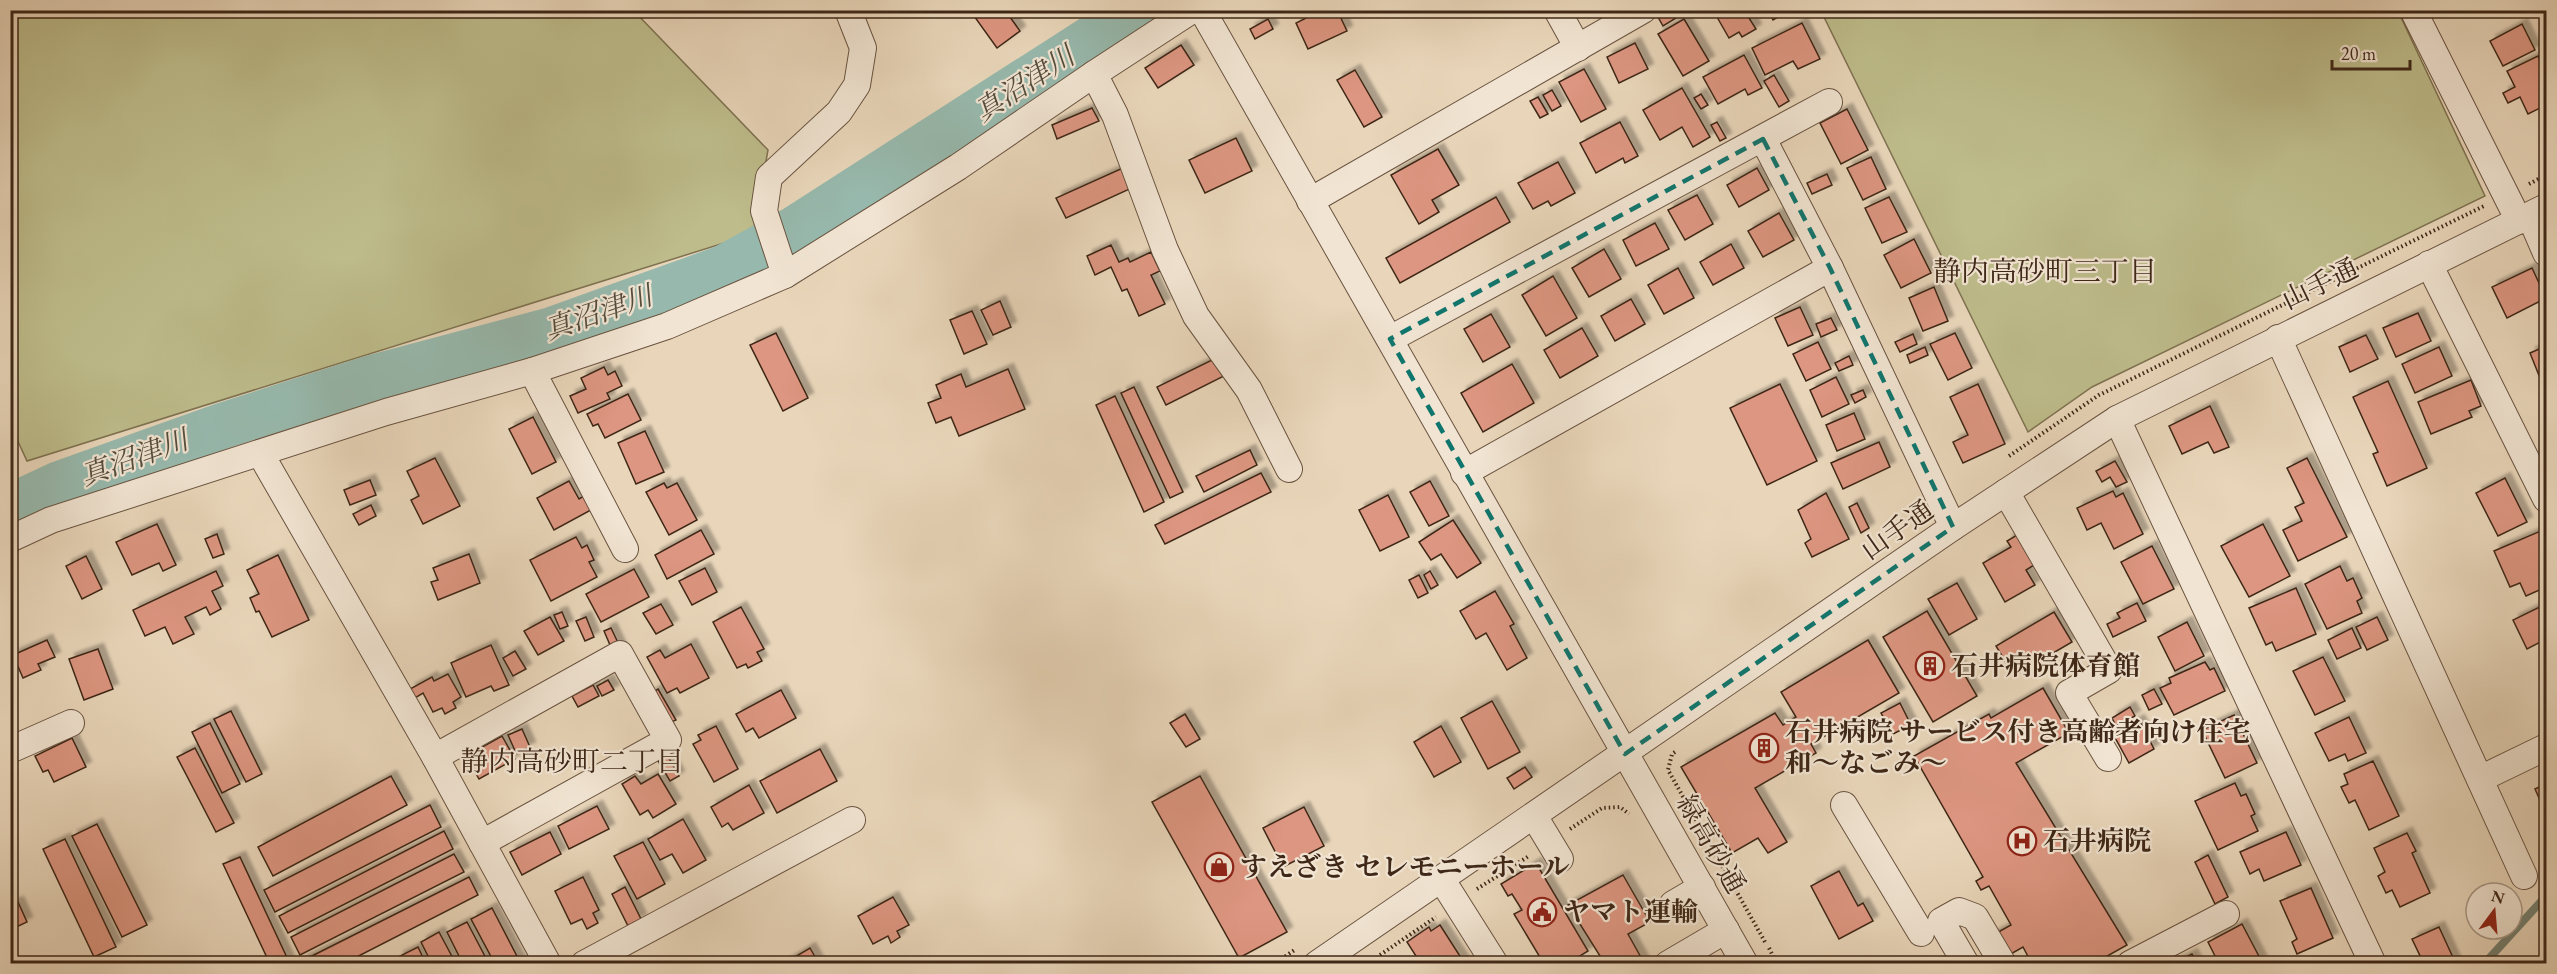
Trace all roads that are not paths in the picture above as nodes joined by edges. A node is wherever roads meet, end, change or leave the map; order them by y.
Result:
1 (848, 10) edge
2 (1192, 10) edge
3 (1202, 10) edge
4 (1557, 10) edge
5 (1643, 10) edge
6 (2413, 10) edge
7 (1578, 48) junction
8 (1094, 74) junction
9 (1829, 102) dead end
10 (1763, 139) junction
11 (1310, 201) junction
12 (2532, 215) edge
13 (2547, 253) edge
14 (2429, 264) junction
15 (782, 267) junction
16 (1830, 268) junction
17 (2278, 338) junction
18 (1390, 339) junction
19 (532, 371) junction
20 (2117, 418) junction
21 (260, 453) junction
22 (1289, 469) dead end
23 (1464, 473) junction
24 (2545, 491) edge
25 (2007, 492) junction
26 (1953, 528) junction
27 (10, 539) edge
28 (625, 549) dead end
29 (70, 723) dead end
30 (2547, 747) edge
31 (10, 750) edge
32 (1625, 754) junction
33 (435, 757) junction
34 (2108, 758) dead end
35 (2480, 779) junction
36 (1844, 805) dead end
37 (1534, 816) junction
38 (852, 820) dead end
39 (482, 843) junction
40 (1560, 859) dead end
41 (2524, 876) dead end
42 (1442, 880) junction
43 (1702, 887) junction
44 (1673, 904) dead end
45 (2226, 914) dead end
46 (1931, 927) junction
47 (1726, 930) junction
48 (548, 963) edge
49 (584, 963) edge
50 (1317, 963) edge
51 (1495, 963) edge
52 (1668, 963) edge
53 (1745, 963) edge
54 (1966, 963) edge
55 (2003, 963) edge
56 (2130, 963) edge
57 (2373, 963) edge

1 - 15 street
2 - 8 street
3 - 11 street, 緑高砂通
4 - 7 street
5 - 7 street
6 - 12 street
7 - 11 street
8 - 15 street
8 - 22 street
9 - 10 street
10 - 16 street
10 - 18 street
11 - 18 street, 緑高砂通
12 - 13 street
12 - 14 street, 山手通
14 - 17 street, 山手通
14 - 24 street
15 - 19 street
16 - 23 street
16 - 26 street
17 - 20 street, 山手通
17 - 35 street
18 - 23 street, 緑高砂通
19 - 21 street
19 - 28 street
20 - 25 street, 山手通
20 - 57 street
21 - 27 street
21 - 33 street
23 - 32 street, 緑高砂通
25 - 26 street, 山手通
25 - 34 street
26 - 32 street, 山手通
29 - 31 street
30 - 35 street
32 - 37 street, 山手通
32 - 43 street, 緑高砂通
33 - 39 street
33 - 39 street
35 - 41 street
36 - 46 street
37 - 40 street
37 - 42 street, 山手通
38 - 49 street
39 - 48 street
42 - 50 street, 山手通
42 - 51 street
43 - 44 street
43 - 47 street, 緑高砂通
45 - 56 street
46 - 54 street
46 - 55 street
47 - 52 street
47 - 53 street, 緑高砂通

